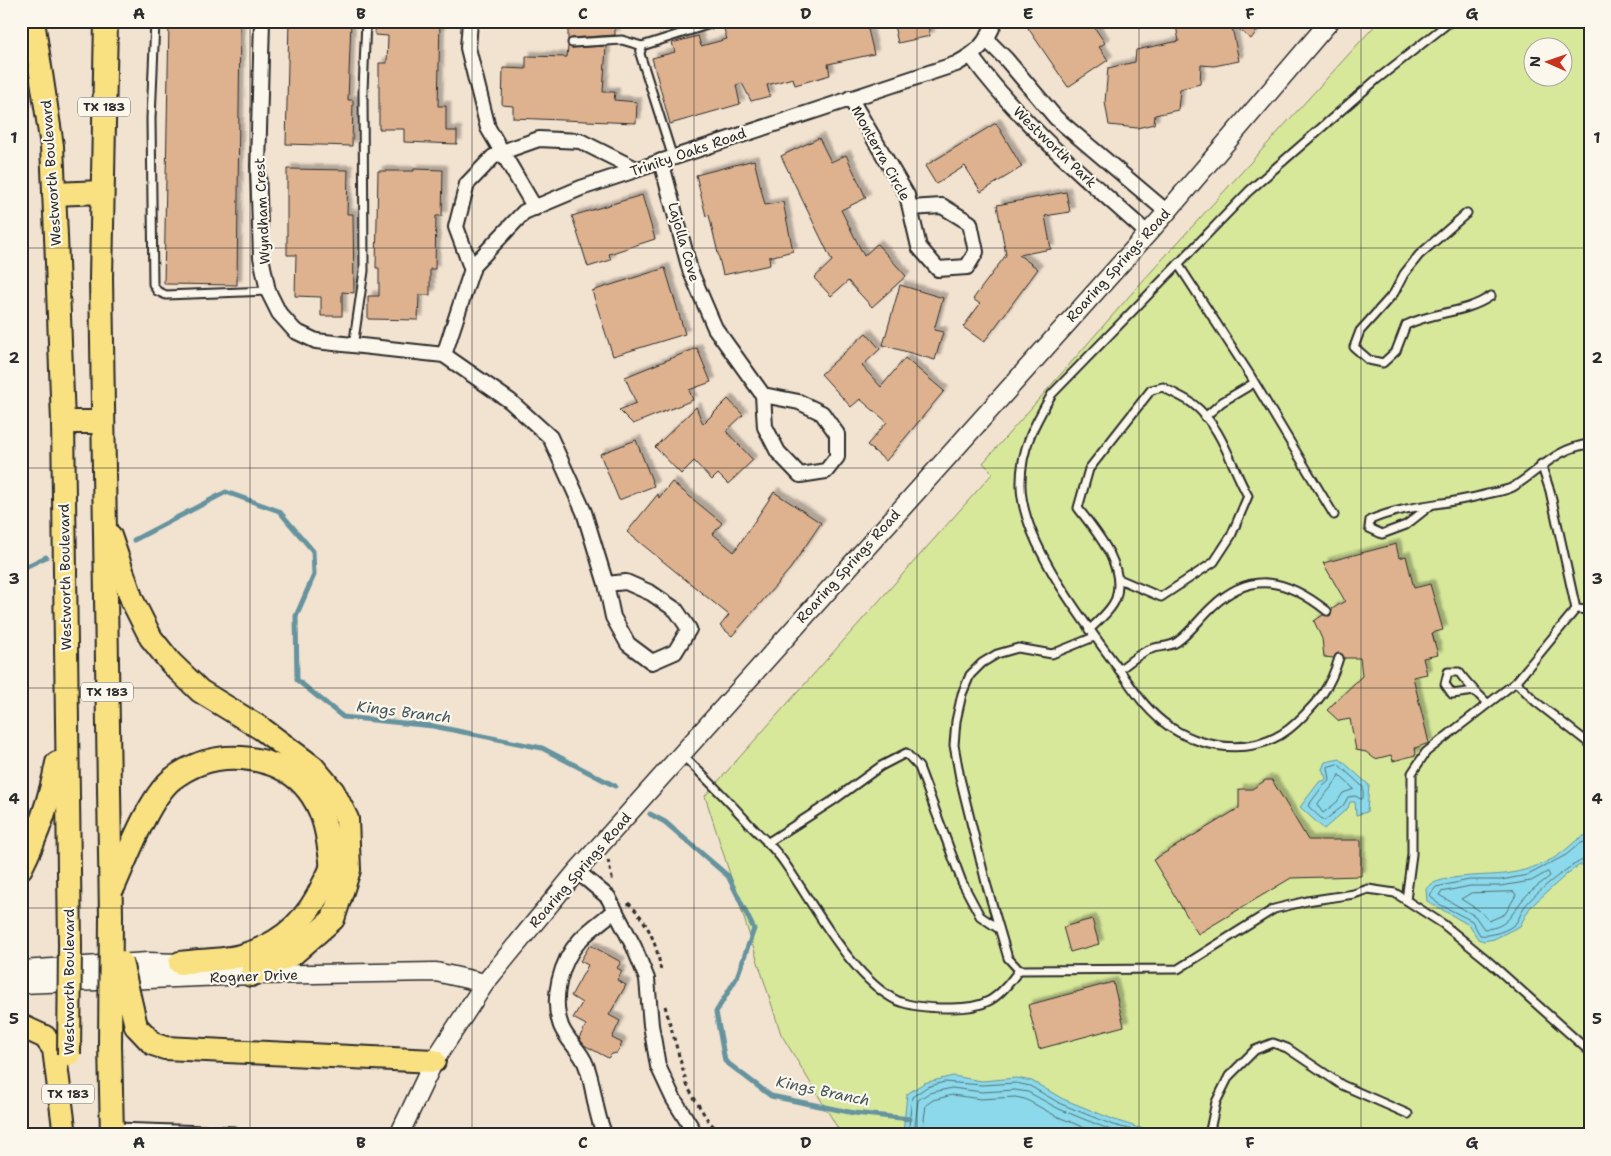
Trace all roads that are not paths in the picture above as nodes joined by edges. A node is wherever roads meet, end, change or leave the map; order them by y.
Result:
1 (106, 21) edge
2 (155, 21) edge
3 (262, 21) edge
4 (366, 21) edge
5 (470, 21) edge
6 (720, 21) edge
7 (995, 21) edge
8 (1330, 21) edge
9 (1451, 21) edge
10 (31, 22) edge
11 (709, 23) edge
12 (988, 40) junction
13 (572, 43) dead end
14 (642, 46) junction
15 (971, 56) junction
16 (850, 98) junction
17 (502, 152) junction
18 (667, 159) junction
19 (636, 169) junction
20 (102, 192) junction
21 (54, 194) junction
22 (535, 208) junction
23 (910, 208) junction
24 (1167, 212) junction
25 (1467, 213) dead end
26 (1146, 232) junction
27 (1178, 264) junction
28 (472, 270) junction
29 (268, 291) junction
30 (1491, 296) dead end
31 (353, 347) junction
32 (444, 355) junction
33 (1254, 383) junction
34 (763, 395) junction
35 (1205, 417) junction
36 (63, 422) junction
37 (102, 422) junction
38 (1590, 444) edge
39 (1541, 464) junction
40 (1430, 506) junction
41 (1334, 515) dead end
42 (103, 516) junction
43 (1119, 578) junction
44 (606, 584) junction
45 (1576, 609) junction
46 (1590, 610) edge
47 (1327, 611) dead end
48 (1089, 630) junction
49 (1094, 637) junction
50 (1339, 658) dead end
51 (1119, 670) junction
52 (1516, 682) junction
53 (1475, 691) dead end
54 (1487, 703) junction
55 (66, 718) junction
56 (1590, 744) edge
57 (681, 754) junction
58 (767, 843) junction
59 (21, 868) edge
60 (577, 870) junction
61 (111, 891) junction
62 (1406, 900) junction
63 (615, 910) junction
64 (112, 918) junction
65 (999, 929) junction
66 (180, 963) joint
67 (21, 970) edge
68 (1019, 970) junction
69 (251, 975) junction
70 (484, 983) junction
71 (21, 984) edge
72 (21, 1026) edge
73 (1590, 1052) edge
74 (434, 1061) junction
75 (1408, 1114) dead end
76 (112, 1131) edge
77 (168, 1132) edge
78 (67, 1135) edge
79 (234, 1135) edge
80 (399, 1135) edge
81 (605, 1135) edge
82 (696, 1135) edge
83 (1209, 1135) edge

1 - 20 main road, TX 183
2 - 29 lane
3 - 29 street, Wyndham Crest
4 - 31 lane
5 - 17 street
6 - 11 lane
7 - 12 street, Trinity Oaks Road
8 - 24 street, Roaring Springs Road
9 - 27 lane
10 - 21 main road, Westworth Boulevard / TX 183
11 - 14 lane
12 - 15 street, Trinity Oaks Road
12 - 24 street, Westworth Park
13 - 14 lane
14 - 18 lane
15 - 16 street, Trinity Oaks Road
15 - 26 street, Westworth Park
16 - 18 street, Trinity Oaks Road
16 - 23 street, Monterra Circle
17 - 19 street
17 - 22 street
17 - 28 street
18 - 19 street, Trinity Oaks Road
18 - 34 street, Lajolla Cove
19 - 22 street, Trinity Oaks Road
20 - 21 main road
20 - 37 main road, TX 183
21 - 36 main road, Westworth Boulevard / TX 183
22 - 28 street, Trinity Oaks Road
23 - 23 street, Monterra Circle
24 - 26 street, Roaring Springs Road
25 - 30 lane
26 - 57 street, Roaring Springs Road
27 - 33 lane
27 - 48 lane
28 - 32 street, Trinity Oaks Road
29 - 31 street, Wyndham Crest
31 - 32 street, Wyndham Crest
32 - 44 street
33 - 35 lane
33 - 41 lane
34 - 34 street
35 - 43 lane
35 - 43 lane
36 - 37 main road
36 - 55 main road, Westworth Boulevard / TX 183
37 - 42 main road, TX 183
38 - 39 lane
39 - 40 lane
39 - 45 lane
40 - 40 lane
42 - 61 main road, TX 183
42 - 69 main road
43 - 48 lane
44 - 44 street
45 - 46 lane
45 - 52 lane
47 - 51 lane
48 - 49 lane
49 - 51 lane
49 - 65 lane
50 - 51 lane
52 - 54 lane
52 - 56 lane
53 - 54 lane
54 - 62 lane
55 - 59 main road
55 - 78 main road, Westworth Boulevard / TX 183, bridge
57 - 58 lane
57 - 60 street, Roaring Springs Road
58 - 65 lane
58 - 68 lane
60 - 63 street
60 - 70 street, Roaring Springs Road
61 - 64 main road, TX 183
61 - 66 main road
62 - 68 lane
62 - 73 lane
63 - 81 street
63 - 82 street
64 - 74 main road, bridge
64 - 76 main road, TX 183, bridge
65 - 68 lane
66 - 67 street
69 - 70 street, Rogner Drive
69 - 71 street, Rogner Drive
70 - 74 street, Roaring Springs Road
72 - 78 main road
74 - 80 street, Roaring Springs Road
75 - 83 lane
76 - 77 lane
77 - 79 lane

